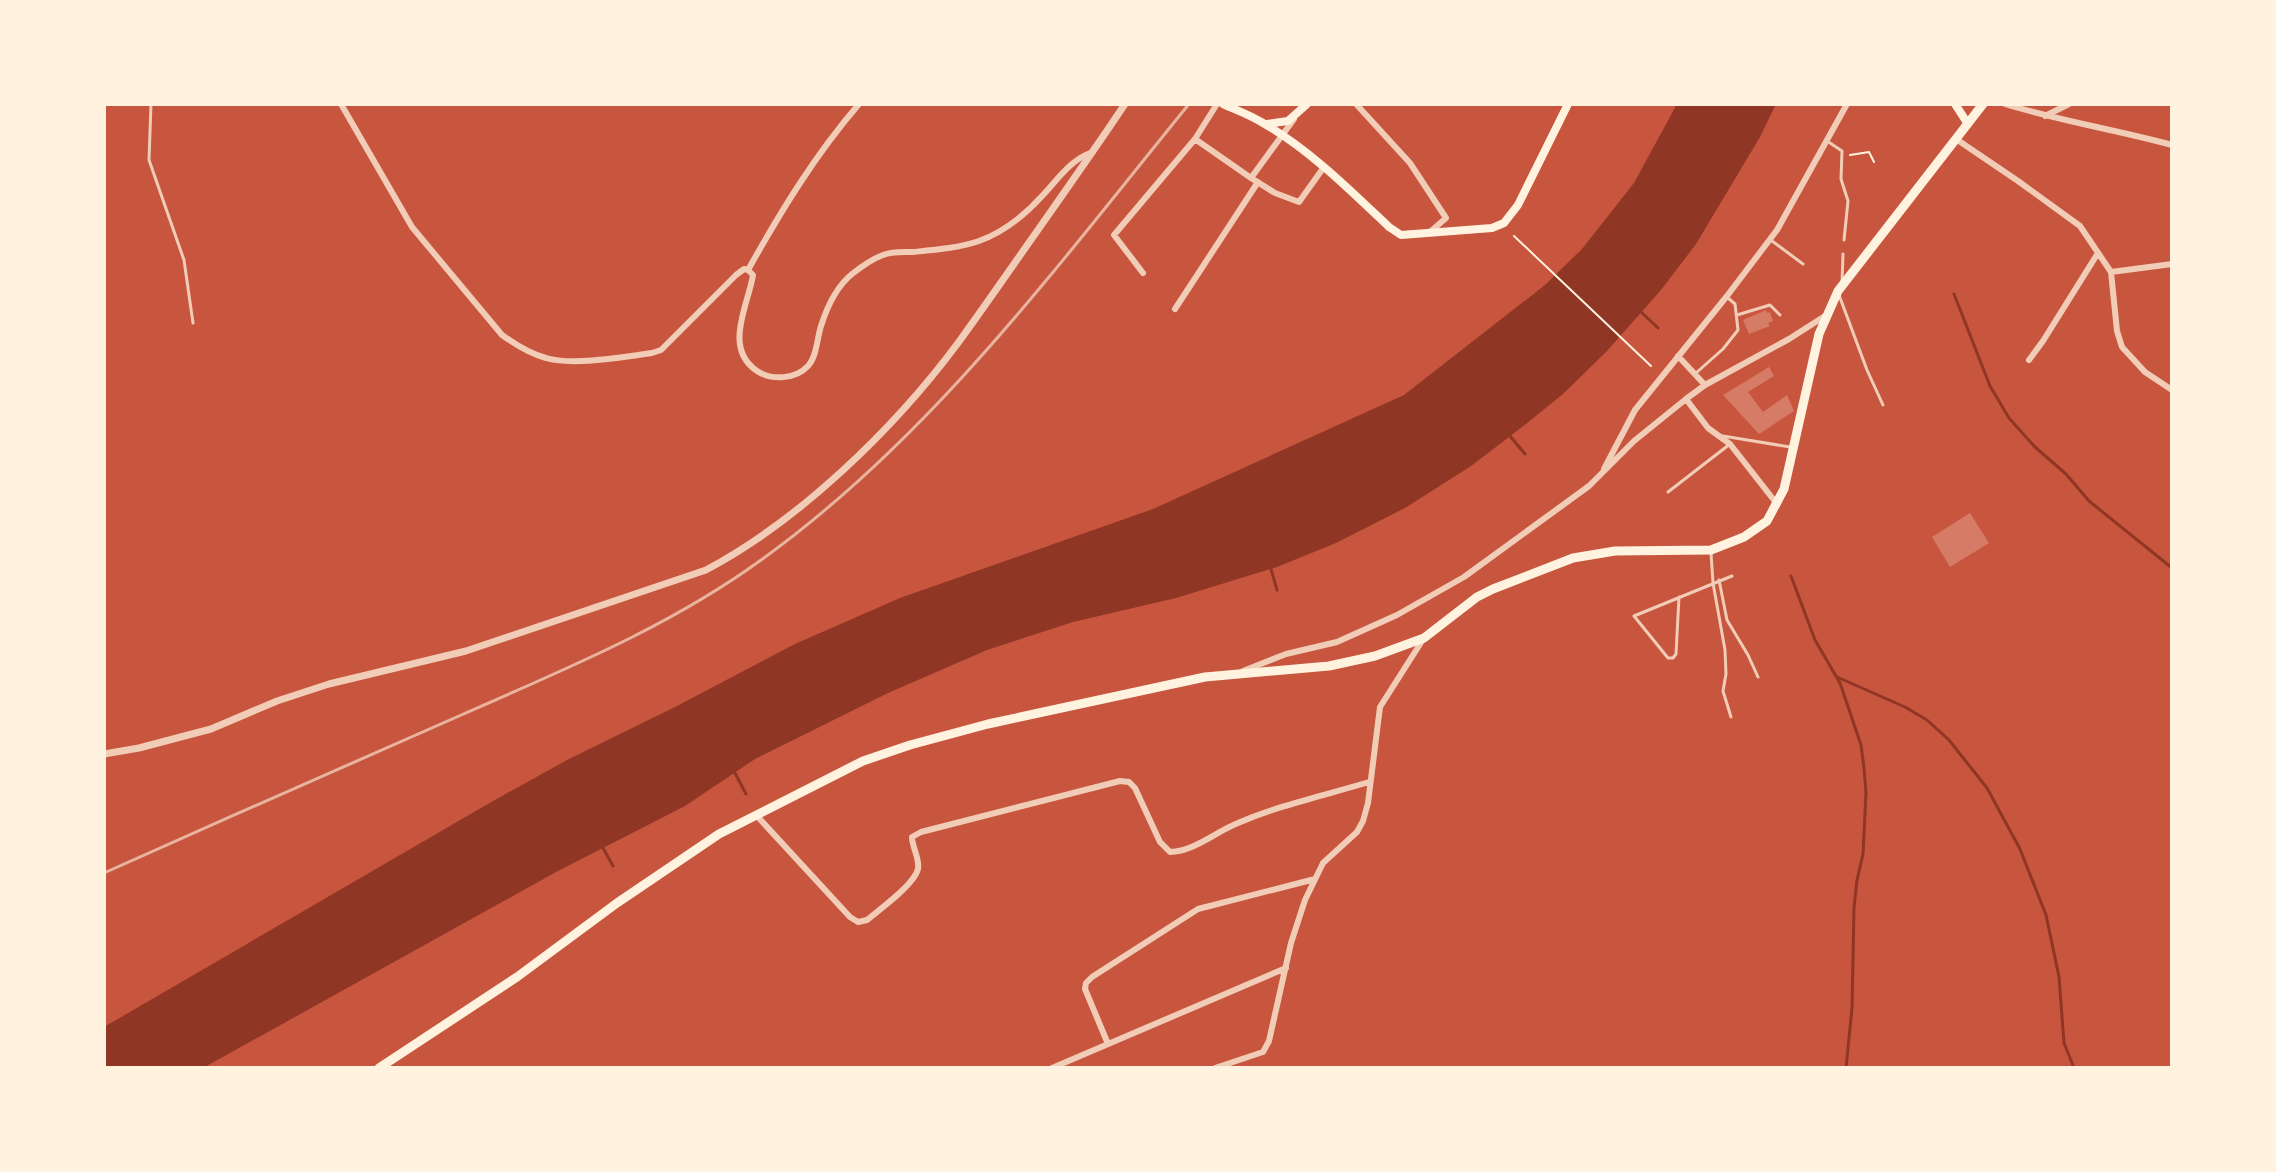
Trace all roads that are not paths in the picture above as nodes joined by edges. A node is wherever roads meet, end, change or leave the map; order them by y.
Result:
1 (151, 104) edge
2 (341, 104) edge
3 (859, 104) edge
4 (1125, 104) edge
5 (1220, 104) edge
6 (1307, 104) edge
7 (1356, 104) edge
8 (1568, 104) edge
9 (1847, 104) edge
10 (1955, 104) edge
11 (2005, 104) edge
12 (2069, 104) edge
13 (1978, 106) edge
14 (1296, 116) junction
15 (2045, 116) junction
16 (1266, 124) junction
17 (1968, 124) junction
18 (1282, 136) junction
19 (1195, 139) junction
20 (1956, 139) junction
21 (1827, 141) junction
22 (2172, 145) edge
23 (1093, 152) junction
24 (1324, 167) junction
25 (1254, 180) junction
26 (1430, 232) junction
27 (1769, 239) junction
28 (1844, 240) dead end
29 (2098, 253) junction
30 (1843, 254) dead end
31 (1803, 264) dead end
32 (2172, 264) edge
33 (748, 270) junction
34 (2111, 272) junction
35 (1143, 273) dead end
36 (1840, 288) junction
37 (1727, 296) junction
38 (1175, 309) dead end
39 (1737, 315) junction
40 (1780, 315) dead end
41 (1826, 315) junction
42 (193, 323) dead end
43 (1678, 356) junction
44 (2029, 360) dead end
45 (1696, 373) junction
46 (1705, 385) junction
47 (2172, 390) edge
48 (1686, 399) junction
49 (1883, 405) dead end
50 (1716, 435) junction
51 (1730, 444) junction
52 (1794, 447) junction
53 (1601, 475) junction
54 (1668, 492) dead end
55 (1777, 504) junction
56 (1711, 550) junction
57 (1732, 576) dead end
58 (1719, 580) junction
59 (1713, 583) junction
60 (1679, 597) junction
61 (1424, 638) junction
62 (1240, 673) junction
63 (1758, 677) dead end
64 (1731, 717) dead end
65 (104, 754) edge
66 (1369, 782) junction
67 (756, 815) junction
68 (1315, 879) junction
69 (1286, 968) junction
70 (1108, 1044) junction
71 (379, 1068) edge
72 (1052, 1068) edge
73 (1215, 1068) edge

1 - 42 lane
2 - 33 street
3 - 33 street
4 - 23 street
5 - 16 main road
5 - 19 street
6 - 14 main road
7 - 26 street
8 - 26 main road
9 - 21 street
10 - 17 main road
11 - 15 street
12 - 15 street
13 - 17 main road
14 - 16 main road
14 - 18 street
15 - 22 street
16 - 18 main road
17 - 20 main road
18 - 24 main road
18 - 25 street
19 - 25 street
19 - 35 street
20 - 29 street
20 - 36 main road
21 - 27 street
21 - 28 lane
23 - 33 street
23 - 65 street
24 - 25 street
24 - 26 main road
25 - 38 street
27 - 31 lane
27 - 37 street
29 - 34 street
29 - 44 street
30 - 36 lane
32 - 34 street
34 - 47 street
36 - 41 main road
36 - 49 lane
37 - 39 lane
37 - 43 street
39 - 40 lane
39 - 45 lane
41 - 46 street
41 - 52 main road
43 - 45 street
43 - 53 street
45 - 46 street
46 - 48 street
48 - 50 street
48 - 53 street
50 - 51 street
50 - 52 lane
51 - 54 lane
51 - 55 street
52 - 55 main road
53 - 62 street
55 - 56 main road
56 - 59 lane
56 - 61 main road
57 - 58 lane
58 - 59 lane
58 - 63 lane
59 - 60 lane
59 - 64 lane
60 - 60 lane
61 - 62 main road
61 - 66 street
62 - 67 main road
66 - 67 street
66 - 68 street
67 - 71 main road
68 - 69 street
68 - 70 street
69 - 70 street
69 - 73 street
70 - 72 street

